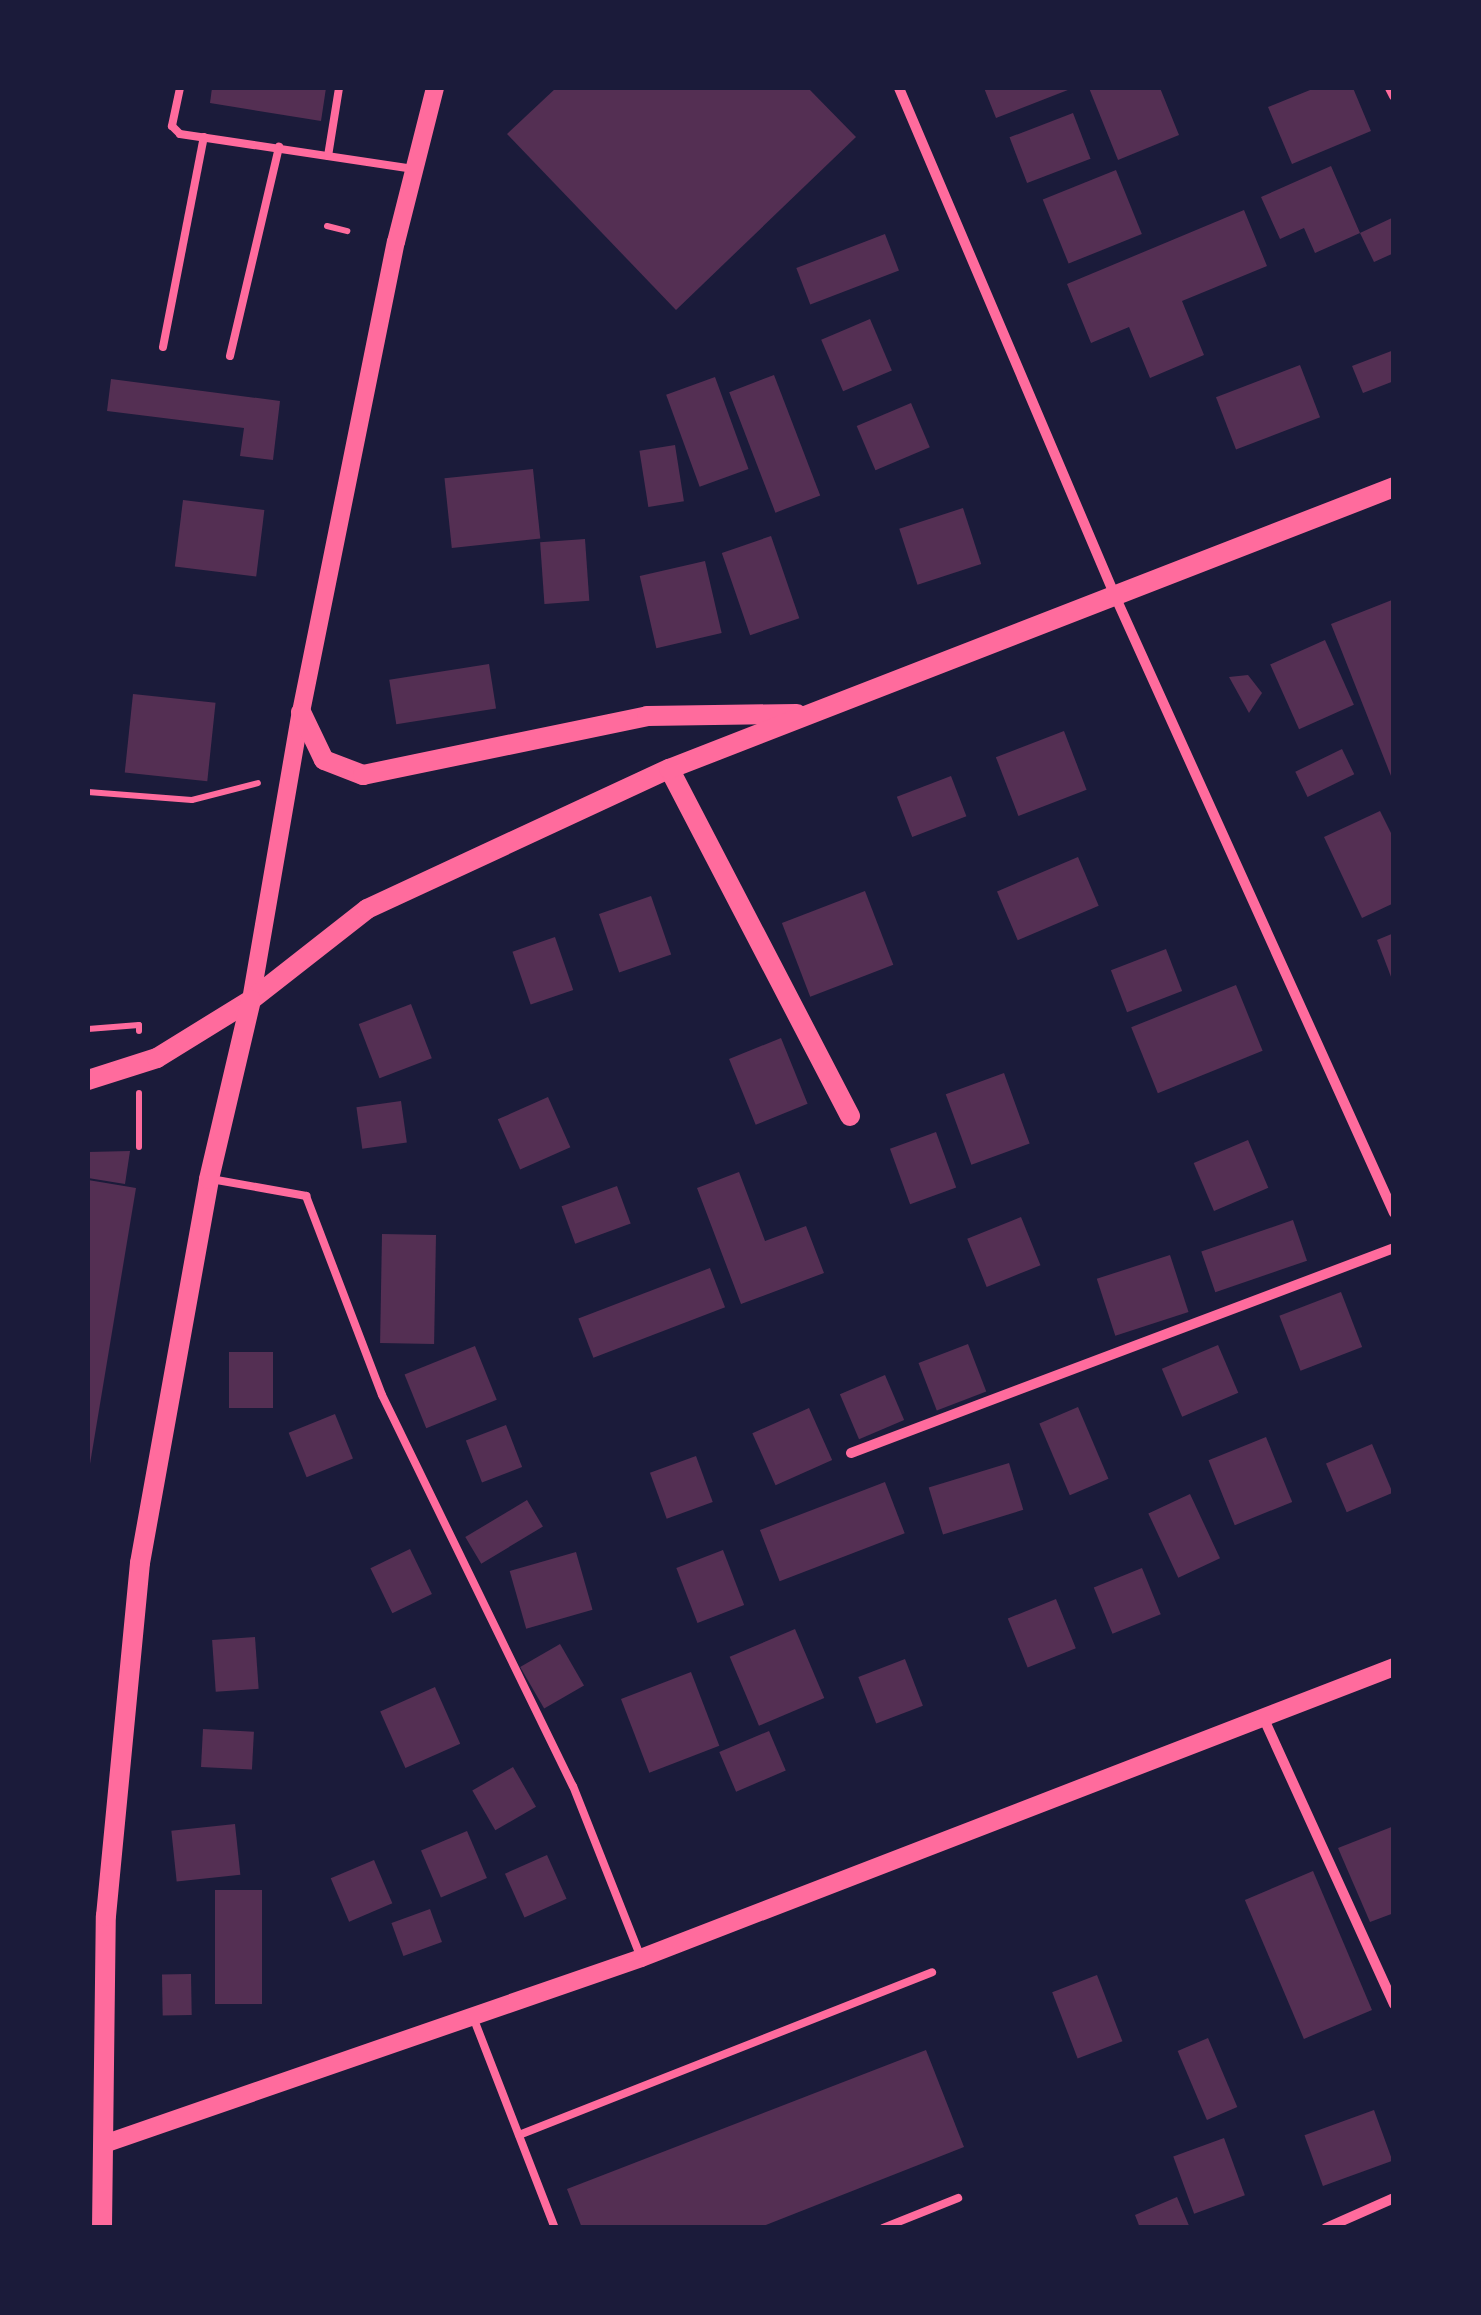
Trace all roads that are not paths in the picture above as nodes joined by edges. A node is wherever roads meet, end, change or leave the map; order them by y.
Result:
1 (180, 88) edge
2 (339, 88) edge
3 (435, 88) edge
4 (899, 88) edge
5 (1390, 88) edge
6 (1394, 96) edge
7 (204, 137) junction
8 (279, 148) junction
9 (328, 156) junction
10 (414, 169) junction
11 (163, 347) dead end
12 (230, 356) dead end
13 (1394, 487) edge
14 (1115, 596) junction
15 (300, 712) junction
16 (809, 714) junction
17 (669, 769) junction
18 (251, 1000) junction
19 (88, 1080) edge
20 (850, 1116) dead end
21 (209, 1179) junction
22 (1392, 1207) edge
23 (1394, 1248) edge
24 (851, 1453) dead end
25 (1394, 1666) edge
26 (1263, 1718) junction
27 (641, 1958) junction
28 (932, 1972) dead end
29 (1394, 2005) edge
30 (472, 2016) junction
31 (518, 2134) junction
32 (104, 2144) junction
33 (958, 2198) dead end
34 (1394, 2198) edge
35 (102, 2228) edge
36 (555, 2228) edge
37 (883, 2228) edge
38 (1326, 2228) edge

1 - 7 lane
2 - 9 lane
3 - 10 street
4 - 14 street
5 - 6 street
7 - 8 lane
7 - 11 lane
8 - 9 lane
8 - 12 lane
9 - 10 lane
10 - 15 street
13 - 14 main road
14 - 16 main road
14 - 22 street
15 - 16 main road
15 - 18 street
16 - 17 main road
17 - 18 main road
17 - 20 main road
18 - 19 main road
18 - 21 main road
21 - 27 lane
21 - 32 main road
23 - 24 street
25 - 26 street
26 - 27 street
26 - 29 street
27 - 30 street
28 - 31 lane
30 - 31 lane
30 - 32 street
31 - 36 lane
32 - 35 main road
33 - 37 lane
34 - 38 street

